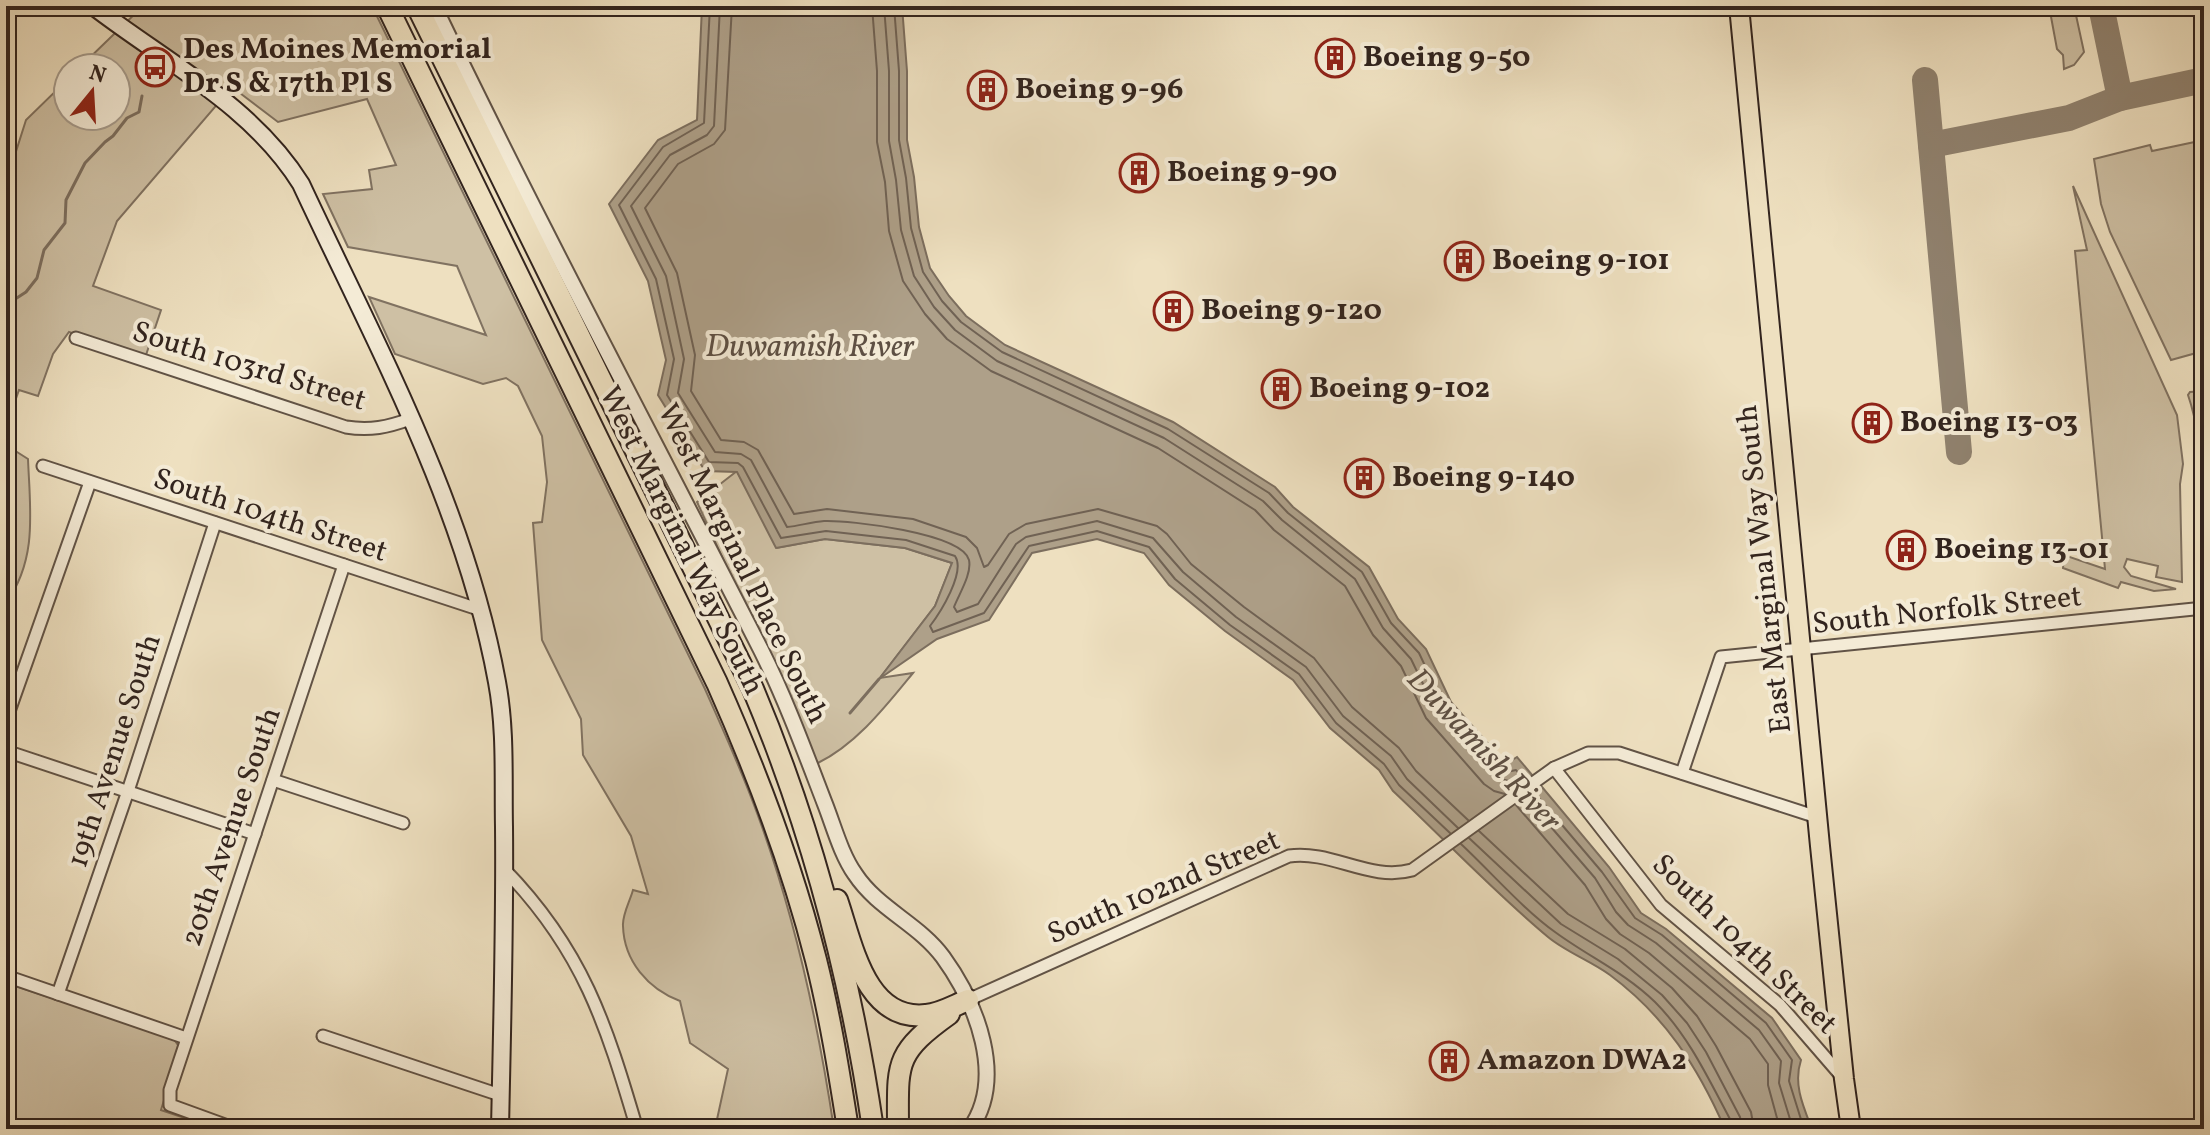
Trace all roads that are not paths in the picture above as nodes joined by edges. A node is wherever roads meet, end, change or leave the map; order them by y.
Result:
1 (93, 6) edge
2 (387, 6) edge
3 (417, 6) edge
4 (434, 6) edge
5 (1739, 6) edge
6 (112, 11) edge
7 (76, 338) dead end
8 (410, 419) junction
9 (43, 466) dead end
10 (90, 482) junction
11 (215, 523) junction
12 (344, 565) junction
13 (2204, 608) edge
14 (481, 610) junction
15 (1802, 650) junction
16 (6, 720) edge
17 (6, 751) edge
18 (1554, 768) junction
19 (1682, 773) junction
20 (273, 780) junction
21 (128, 791) junction
22 (794, 791) junction
23 (1817, 817) junction
24 (403, 823) dead end
25 (255, 834) junction
26 (504, 869) junction
27 (6, 976) edge
28 (58, 994) junction
29 (968, 1000) junction
30 (323, 1036) dead end
31 (186, 1038) junction
32 (1844, 1079) junction
33 (500, 1095) junction
34 (1850, 1128) edge
35 (236, 1129) edge
36 (500, 1129) edge
37 (637, 1129) edge
38 (848, 1129) edge
39 (873, 1129) edge
40 (898, 1129) edge
41 (970, 1129) edge

1 - 6 main road
2 - 38 highway, West Marginal Way South
3 - 22 highway, West Marginal Way South
4 - 29 street, West Marginal Place South
5 - 15 main road, East Marginal Way South
6 - 8 main road
7 - 8 street, South 103rd Street
8 - 14 main road
9 - 10 street, South 104th Street
10 - 11 street, South 104th Street
10 - 16 street
11 - 12 street, South 104th Street
11 - 21 street, 19th Avenue South
12 - 14 street, South 104th Street
12 - 20 street, 20th Avenue South
13 - 15 street, South Norfolk Street
14 - 26 main road
15 - 19 street, South Norfolk Street
15 - 23 main road, East Marginal Way South
17 - 21 street
18 - 19 street, South 102nd Street
18 - 29 street, South 102nd Street
18 - 32 street, South 104th Street
19 - 23 street, South 102nd Street
20 - 24 street
20 - 25 street, 20th Avenue South
21 - 25 street
21 - 28 street, 19th Avenue South
22 - 29 highway
22 - 39 highway, West Marginal Way South
23 - 32 main road, East Marginal Way South
25 - 31 street, 20th Avenue South
26 - 33 main road
26 - 37 street
27 - 28 street
28 - 31 street
29 - 40 highway
29 - 41 street, West Marginal Place South
30 - 33 street
31 - 35 street, 20th Avenue South
32 - 34 main road, East Marginal Way South
33 - 36 main road

